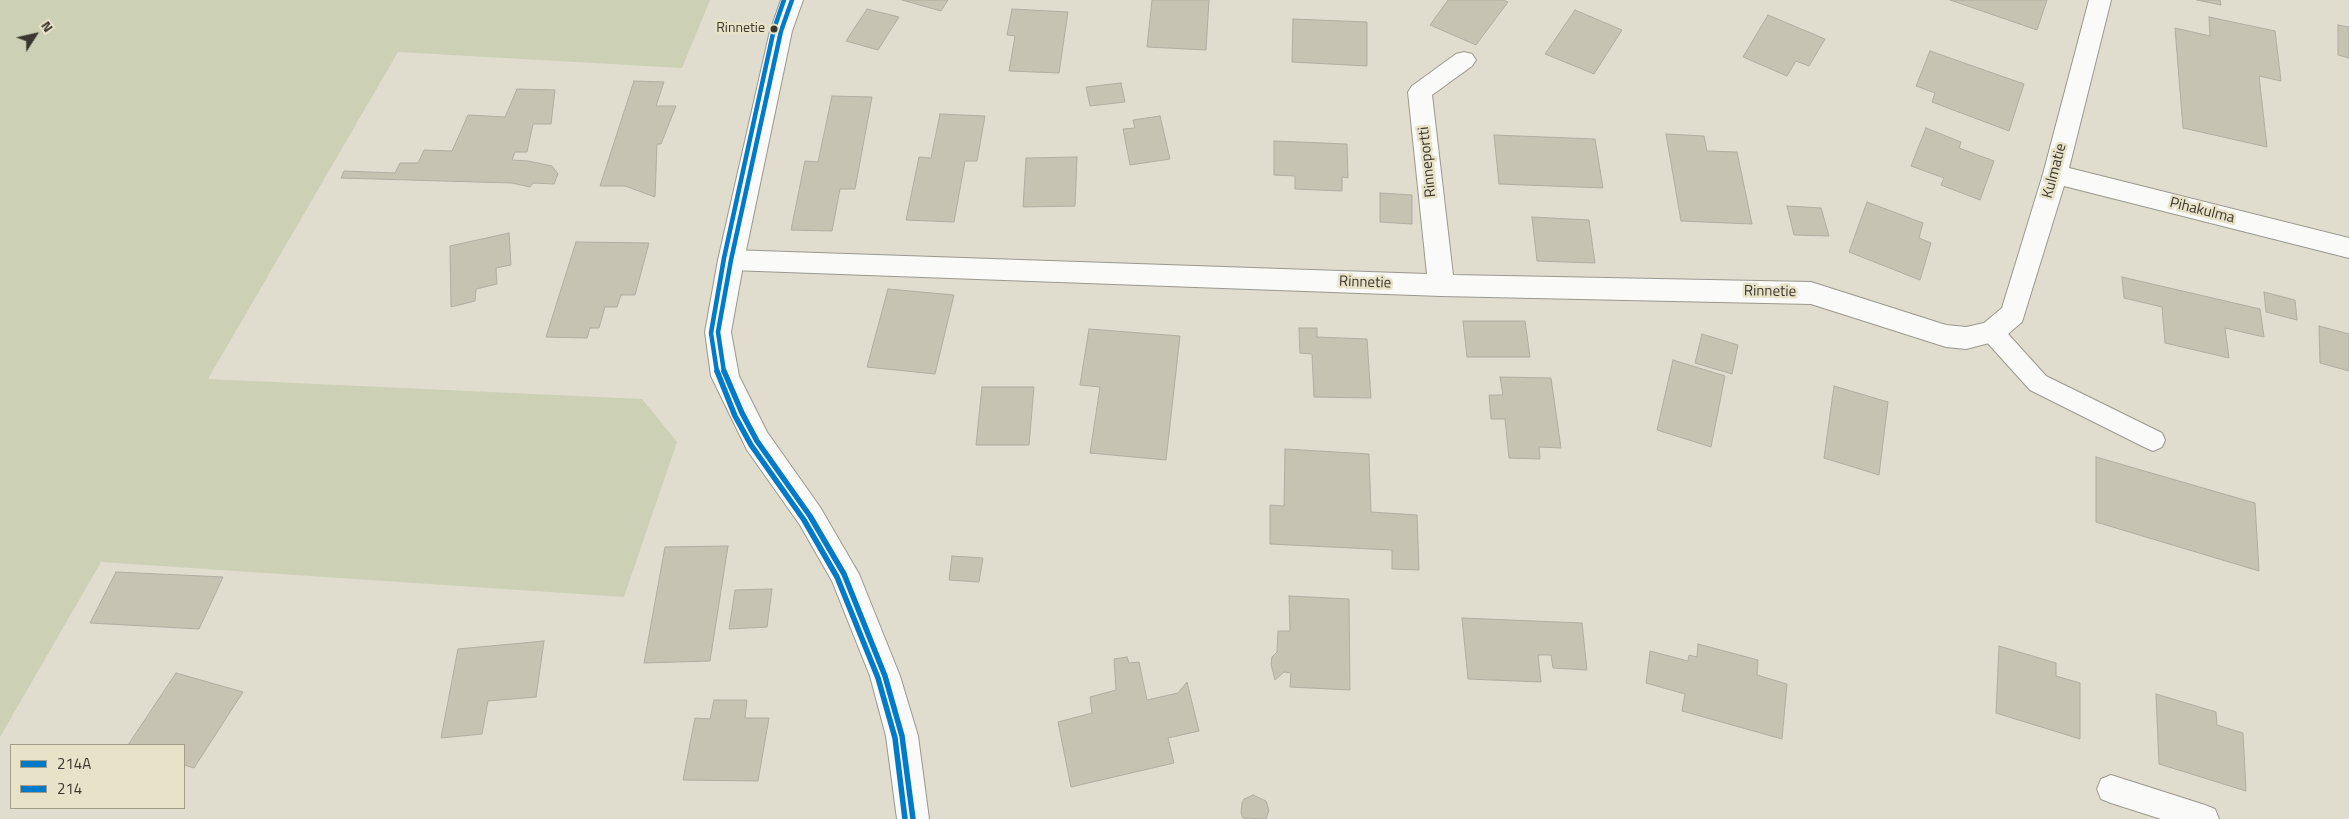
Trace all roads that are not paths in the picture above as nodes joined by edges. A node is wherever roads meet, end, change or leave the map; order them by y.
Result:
1 (792, 0) edge
2 (2100, 0) edge
3 (1464, 60) dead end
4 (2055, 174) junction
5 (2349, 248) edge
6 (731, 260) junction
7 (1441, 285) junction
8 (1992, 332) junction
9 (2153, 440) dead end
10 (2111, 789) dead end
11 (913, 819) edge
12 (2205, 819) edge

1 - 6 street
2 - 4 street, Kulmatie
3 - 7 street, Rinneportti
4 - 5 street, Pihakulma
4 - 8 street, Kulmatie
6 - 7 street, Rinnetie
6 - 11 street
7 - 8 street, Rinnetie
8 - 9 lane
10 - 12 lane

